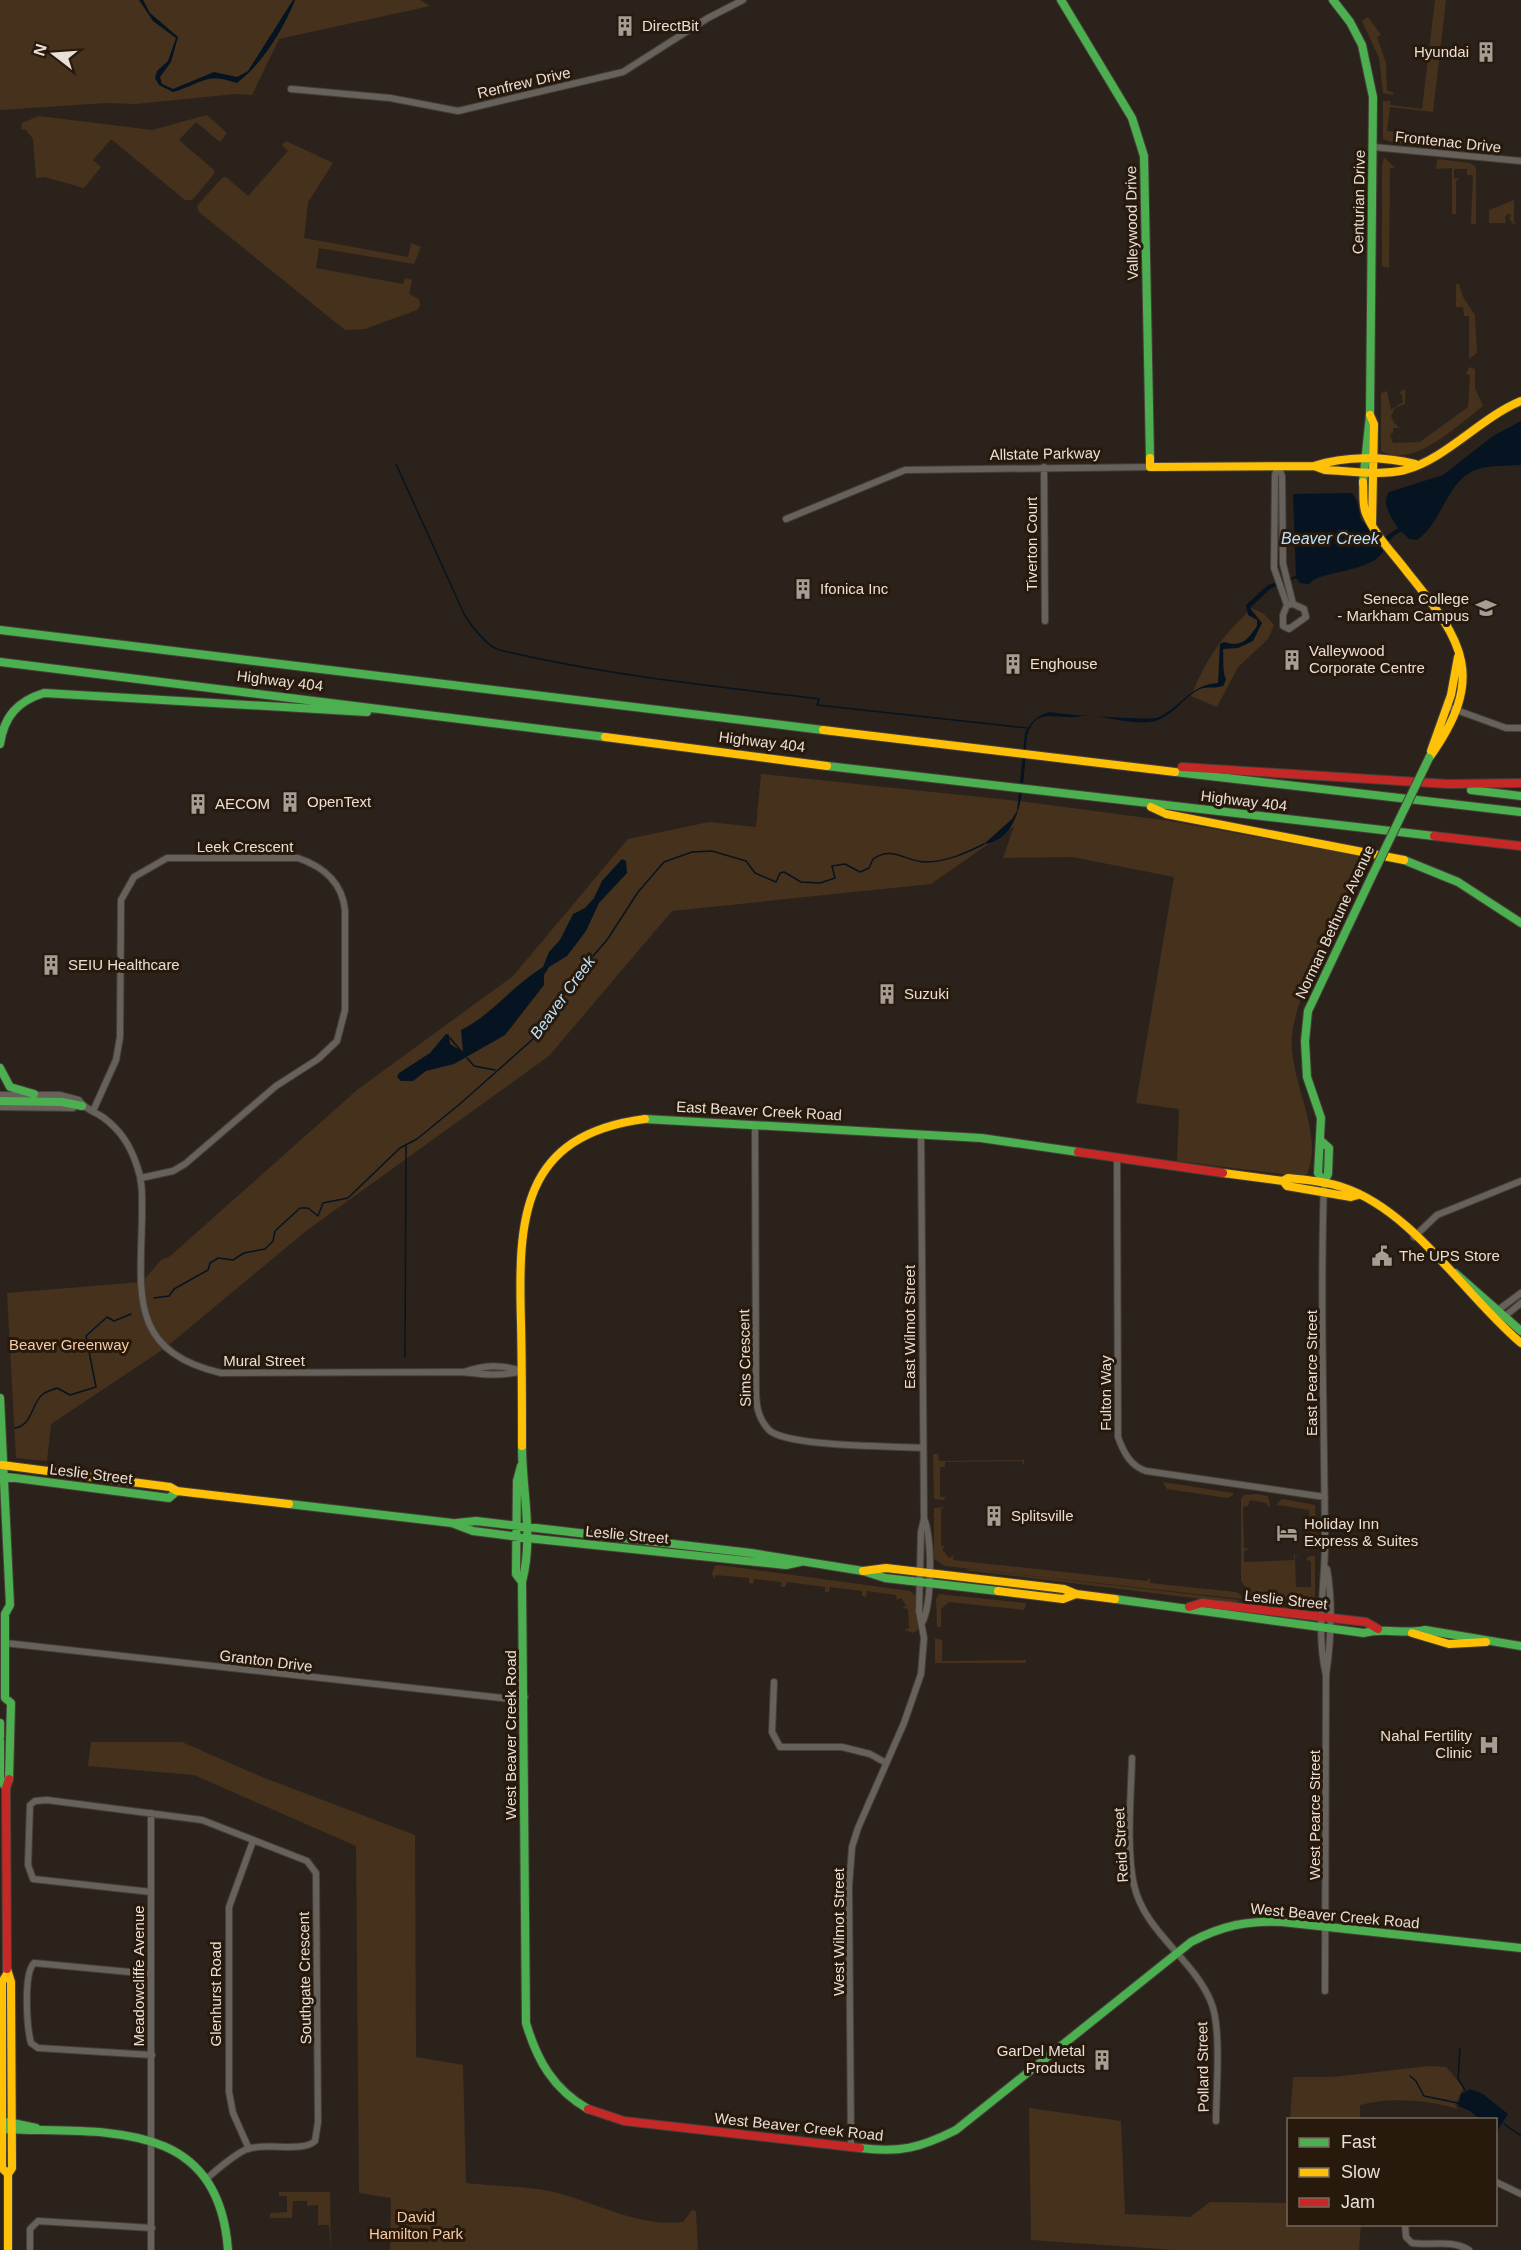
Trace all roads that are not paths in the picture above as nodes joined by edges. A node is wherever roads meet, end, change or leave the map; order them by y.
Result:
1 (743, 0) edge
2 (1061, 0) edge
3 (1333, 0) edge
4 (291, 89) dead end
5 (1373, 147) junction
6 (1521, 161) edge
7 (1521, 401) edge
8 (1368, 465) junction
9 (1278, 466) junction
10 (1044, 467) junction
11 (1150, 467) junction
12 (786, 519) dead end
13 (1290, 604) dead end
14 (1045, 621) dead end
15 (0, 624) edge
16 (0, 630) edge
17 (68, 637) junction
18 (0, 662) edge
19 (19, 664) junction
20 (0, 667) edge
21 (1452, 709) junction
22 (431, 715) junction
23 (1521, 728) edge
24 (0, 744) edge
25 (1101, 764) junction
26 (1383, 780) junction
27 (1521, 783) edge
28 (1521, 796) edge
29 (1142, 803) junction
30 (1521, 812) edge
31 (1521, 846) edge
32 (1521, 923) edge
33 (0, 1068) edge
34 (34, 1094) junction
35 (0, 1095) edge
36 (0, 1101) edge
37 (82, 1106) junction
38 (0, 1107) edge
39 (93, 1111) junction
40 (755, 1125) junction
41 (921, 1134) junction
42 (1117, 1157) junction
43 (141, 1178) junction
44 (1521, 1181) edge
45 (1323, 1188) junction
46 (1414, 1237) junction
47 (1521, 1293) edge
48 (1521, 1303) edge
49 (1498, 1316) junction
50 (1521, 1331) edge
51 (1521, 1342) edge
52 (522, 1371) junction
53 (0, 1398) edge
54 (923, 1448) junction
55 (522, 1463) junction
56 (2, 1465) edge
57 (3, 1476) edge
58 (177, 1491) junction
59 (1325, 1497) junction
60 (452, 1523) junction
61 (517, 1526) junction
62 (527, 1528) junction
63 (517, 1537) junction
64 (527, 1538) junction
65 (800, 1562) junction
66 (863, 1571) junction
67 (924, 1572) junction
68 (522, 1582) junction
69 (925, 1583) junction
70 (1076, 1594) junction
71 (0, 1603) edge
72 (1190, 1607) junction
73 (5, 1614) junction
74 (1325, 1618) junction
75 (1325, 1629) junction
76 (1378, 1629) junction
77 (4, 1643) junction
78 (1521, 1646) edge
79 (774, 1682) dead end
80 (525, 1697) junction
81 (2, 1701) edge
82 (0, 1723) edge
83 (0, 1739) edge
84 (11, 1740) junction
85 (1132, 1758) dead end
86 (886, 1763) junction
87 (6, 1788) junction
88 (151, 1814) junction
89 (253, 1840) junction
90 (151, 1892) junction
91 (1324, 1926) junction
92 (1521, 1948) edge
93 (1177, 1953) junction
94 (7, 1974) junction
95 (152, 1974) junction
96 (1325, 1991) dead end
97 (152, 2055) junction
98 (1216, 2121) dead end
99 (0, 2122) edge
100 (13, 2126) junction
101 (0, 2129) edge
102 (150, 2139) junction
103 (851, 2148) junction
104 (249, 2149) junction
105 (8, 2174) junction
106 (206, 2179) junction
107 (1497, 2182) edge
108 (1521, 2194) edge
109 (1405, 2226) edge
110 (152, 2228) junction
111 (8, 2250) edge
112 (30, 2250) edge
113 (152, 2250) edge
114 (228, 2250) edge
115 (1469, 2250) edge

1 - 4 street, Renfrew Drive
2 - 11 main road, Valleywood Drive
3 - 5 main road, Centurian Drive
5 - 6 street, Frontenac Drive
5 - 8 main road, Centurian Drive
7 - 8 main road, Allstate Parkway
8 - 9 main road, Allstate Parkway
8 - 21 main road, Norman Bethune Avenue
9 - 11 main road, Allstate Parkway
9 - 13 street
10 - 11 street, Allstate Parkway
10 - 12 street, Allstate Parkway
10 - 14 street, Tiverton Court
15 - 17 main road
16 - 17 main road, Highway 404
17 - 25 main road, Highway 404
18 - 19 main road, Highway 404
19 - 20 main road
19 - 22 main road, Highway 404
21 - 23 street
21 - 45 main road, Norman Bethune Avenue, bridge
22 - 24 main road
22 - 29 main road, Highway 404
25 - 26 main road
25 - 30 main road, Highway 404
26 - 27 main road
26 - 28 main road
29 - 31 main road, Highway 404
29 - 32 main road
33 - 34 main road
34 - 35 street, Mural Street
34 - 37 street, Mural Street
36 - 37 main road
37 - 38 street, Mural Street
37 - 39 street, Mural Street
39 - 43 street, Mural Street
39 - 43 street, Leek Crescent
40 - 41 main road, East Beaver Creek Road
40 - 52 main road, East Beaver Creek Road
40 - 54 street, Sims Crescent
41 - 42 main road, East Beaver Creek Road
41 - 54 street, East Wilmot Street
42 - 45 main road, East Beaver Creek Road
42 - 59 street, Fulton Way
43 - 52 street, Mural Street
44 - 46 street
45 - 46 main road, East Beaver Creek Road
45 - 59 street, East Pearce Street
46 - 49 main road, East Beaver Creek Road
47 - 49 street
48 - 49 street
49 - 50 main road, East Beaver Creek Road
49 - 51 main road, East Beaver Creek Road
52 - 55 main road, East Beaver Creek Road
53 - 56 main road
54 - 67 street, East Wilmot Street
55 - 61 main road, East Beaver Creek Road
55 - 62 main road, East Beaver Creek Road
56 - 57 main road
56 - 58 main road, Leslie Street
57 - 58 main road, Leslie Street
57 - 73 main road
58 - 60 main road, Leslie Street
59 - 74 street, East Pearce Street
60 - 61 main road, Leslie Street
60 - 63 main road, Leslie Street
61 - 62 main road, Leslie Street
61 - 63 main road, West Beaver Creek Road
62 - 64 main road, East Beaver Creek Road
62 - 65 main road, Leslie Street
63 - 64 main road, Leslie Street
63 - 68 main road, West Beaver Creek Road
64 - 65 main road, Leslie Street
64 - 68 main road, West Beaver Creek Road
65 - 66 main road, Leslie Street
66 - 67 main road, Leslie Street
66 - 69 main road, Leslie Street
67 - 69 street, East Wilmot Street
67 - 70 main road, Leslie Street
68 - 80 main road, West Beaver Creek Road
69 - 70 main road, Leslie Street
69 - 86 street, West Wilmot Street
70 - 72 main road, Leslie Street
71 - 73 main road
72 - 74 main road, Leslie Street
72 - 75 main road, Leslie Street
73 - 77 main road
74 - 75 street, West Pearce Street
74 - 76 main road, Leslie Street
75 - 76 main road, Leslie Street
75 - 91 street, West Pearce Street
76 - 78 main road, Leslie Street
77 - 80 street, Granton Drive
77 - 81 main road
79 - 86 street
80 - 103 main road, West Beaver Creek Road
81 - 84 main road
82 - 83 main road
83 - 84 street
83 - 87 main road
84 - 87 main road
85 - 93 street, Reid Street
86 - 103 street, West Wilmot Street
87 - 94 main road
88 - 89 street, Southgate Crescent
88 - 90 street, Meadowcliffe Avenue
88 - 90 street, Southgate Crescent
89 - 104 street, Glenhurst Road
89 - 104 street, Southgate Crescent
90 - 95 street, Meadowcliffe Avenue
91 - 92 main road, West Beaver Creek Road
91 - 93 main road, West Beaver Creek Road
91 - 96 street, West Pearce Street
93 - 98 street, Pollard Street
93 - 103 main road, West Beaver Creek Road
94 - 99 main road
94 - 100 main road
95 - 97 street, Meadowcliffe Avenue
95 - 97 street
97 - 102 street, Meadowcliffe Avenue
99 - 100 main road
99 - 101 main road
100 - 101 main road
100 - 102 main road
100 - 105 main road
101 - 105 main road
102 - 106 main road
102 - 110 street, Meadowcliffe Avenue
104 - 106 street, Southgate Crescent
105 - 111 main road
106 - 114 main road
107 - 108 street
109 - 115 street
110 - 112 street
110 - 113 street, Meadowcliffe Avenue

